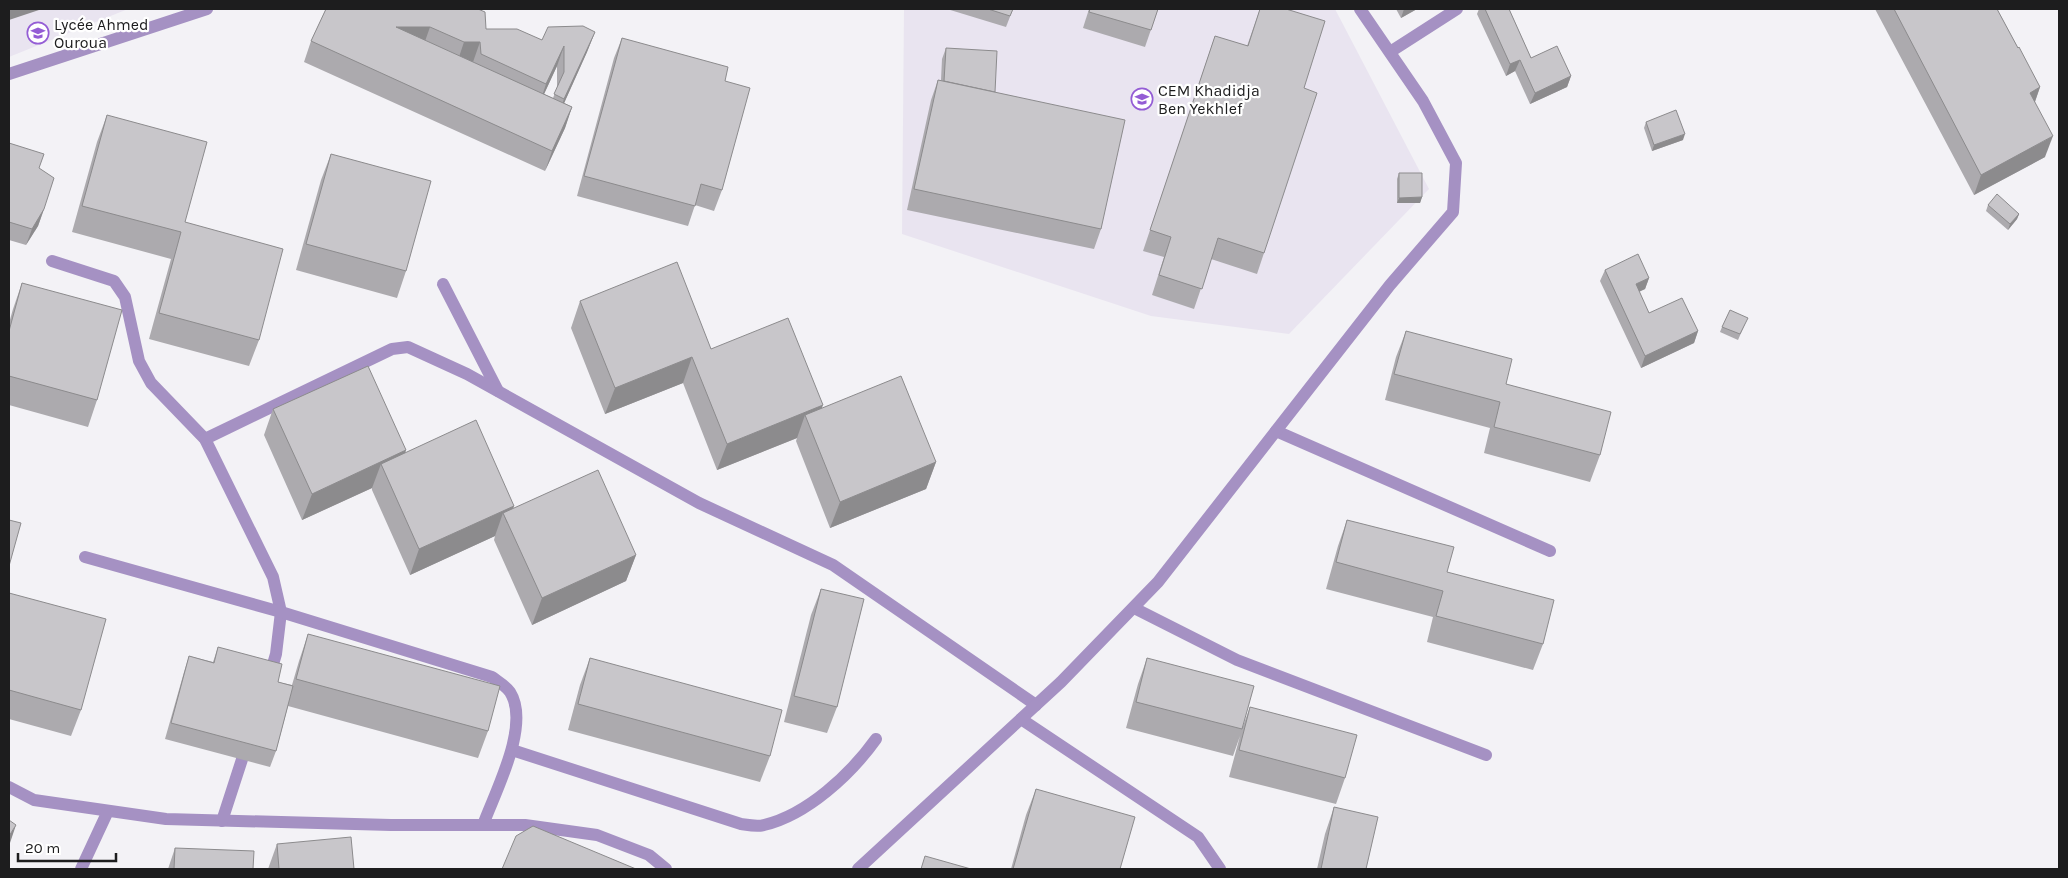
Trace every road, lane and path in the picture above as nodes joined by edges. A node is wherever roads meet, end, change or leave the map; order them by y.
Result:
1 (207, 9) edge
2 (1360, 9) edge
3 (1456, 9) edge
4 (1390, 52) junction
5 (9, 74) edge
6 (52, 261) dead end
7 (443, 284) dead end
8 (498, 391) junction
9 (1276, 431) junction
10 (205, 439) junction
11 (1550, 551) dead end
12 (85, 557) dead end
13 (1134, 608) junction
14 (281, 612) junction
15 (264, 691) edge
16 (1036, 705) junction
17 (1021, 719) junction
18 (252, 728) edge
19 (876, 739) dead end
20 (512, 750) junction
21 (1486, 755) dead end
22 (9, 787) edge
23 (108, 811) junction
24 (222, 820) junction
25 (483, 825) junction
26 (81, 869) edge
27 (666, 869) edge
28 (858, 869) edge
29 (1220, 869) edge

1 - 5 street
2 - 4 street
3 - 4 street
4 - 9 street
6 - 10 street
7 - 8 street
8 - 10 street
8 - 16 street
9 - 11 street
9 - 13 street
10 - 14 street
12 - 14 street
13 - 16 street
13 - 21 street
14 - 15 street
14 - 20 street
16 - 17 street
17 - 28 street
17 - 29 street
18 - 24 street
19 - 20 street
20 - 25 street
22 - 23 street
23 - 24 street
23 - 26 street
24 - 25 street
25 - 27 street

